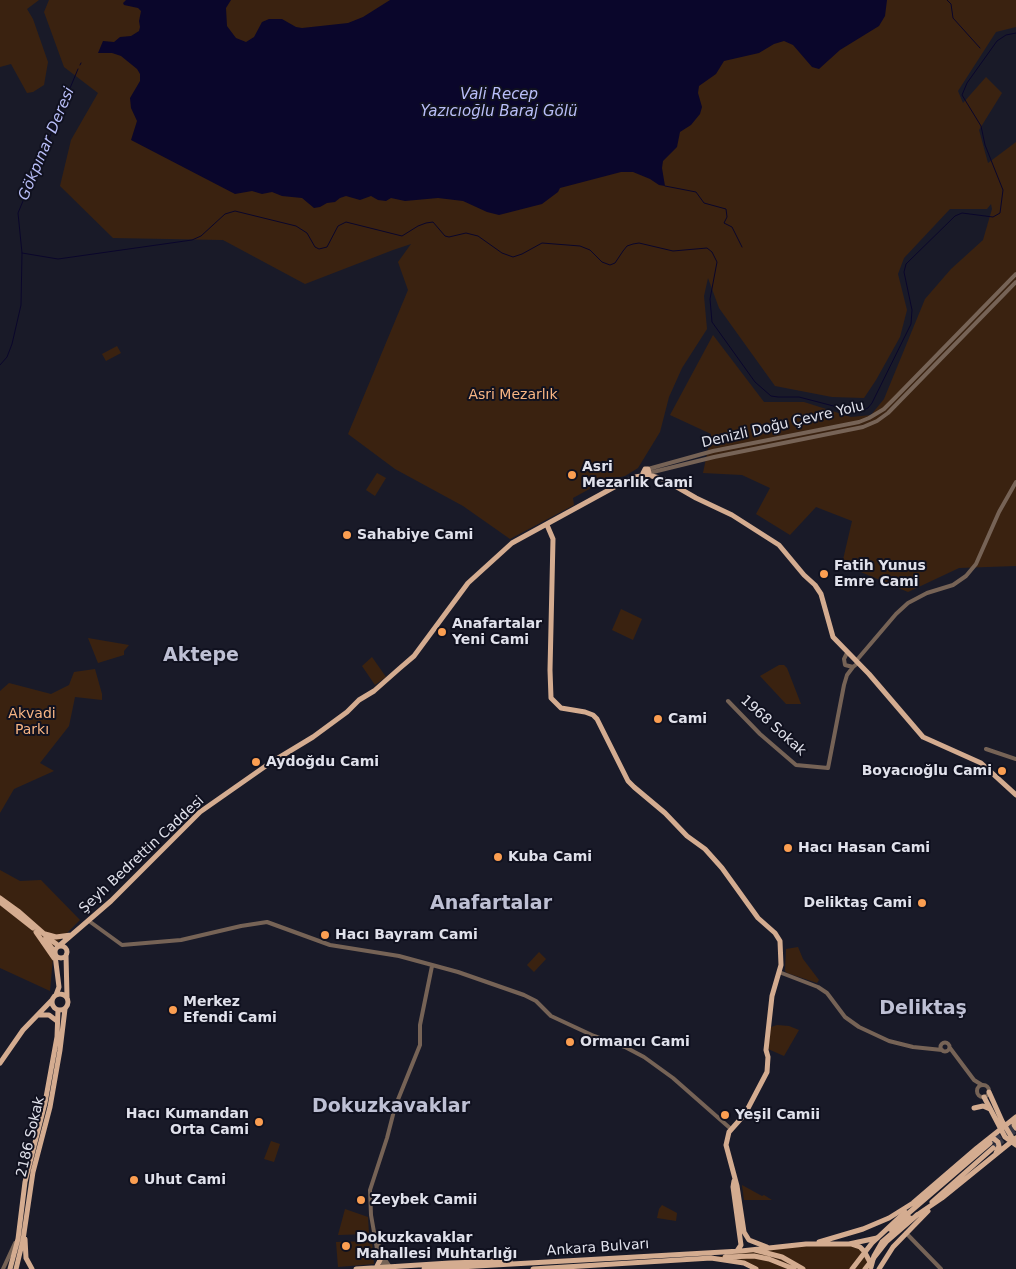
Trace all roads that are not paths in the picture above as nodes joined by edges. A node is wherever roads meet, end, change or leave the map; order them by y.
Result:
1 (1016, 274) edge
2 (1016, 282) edge
3 (648, 473) junction
4 (1016, 482) edge
5 (547, 525) junction
6 (847, 653) junction
7 (857, 662) junction
8 (845, 666) junction
9 (853, 667) junction
10 (847, 676) junction
11 (728, 701) dead end
12 (986, 749) dead end
13 (1016, 759) edge
14 (1016, 795) edge
15 (0, 898) edge
16 (0, 902) edge
17 (89, 921) junction
18 (39, 932) junction
19 (74, 934) junction
20 (60, 945) junction
21 (55, 953) junction
22 (66, 953) junction
23 (56, 964) junction
24 (432, 966) junction
25 (779, 972) junction
26 (56, 994) junction
27 (67, 998) junction
28 (52, 1000) junction
29 (59, 1009) junction
30 (43, 1011) junction
31 (36, 1016) junction
32 (58, 1022) junction
33 (942, 1044) junction
34 (950, 1048) junction
35 (931, 1049) junction
36 (944, 1051) junction
37 (959, 1061) junction
38 (0, 1063) edge
39 (975, 1081) junction
40 (989, 1082) dead end
41 (982, 1085) junction
42 (977, 1092) junction
43 (990, 1092) junction
44 (984, 1098) junction
45 (974, 1108) dead end
46 (991, 1111) junction
47 (1015, 1118) edge
48 (1005, 1126) junction
49 (1016, 1128) edge
50 (730, 1129) junction
51 (1000, 1130) junction
52 (1014, 1142) edge
53 (990, 1144) junction
54 (996, 1154) junction
55 (734, 1181) junction
56 (928, 1197) junction
57 (939, 1198) junction
58 (917, 1200) junction
59 (905, 1212) junction
60 (24, 1232) junction
61 (906, 1233) junction
62 (374, 1237) junction
63 (18, 1239) junction
64 (806, 1244) junction
65 (849, 1244) junction
66 (770, 1247) junction
67 (752, 1249) junction
68 (737, 1251) junction
69 (711, 1258) junction
70 (380, 1260) junction
71 (533, 1266) edge
72 (405, 1267) edge
73 (377, 1268) edge
74 (388, 1268) edge
75 (872, 1268) edge
76 (3, 1269) edge
77 (10, 1269) edge
78 (16, 1269) edge
79 (32, 1269) edge
80 (356, 1269) edge
81 (424, 1269) edge
82 (756, 1269) edge
83 (794, 1269) edge
84 (803, 1269) edge
85 (852, 1269) edge
86 (865, 1269) edge
87 (879, 1269) edge
88 (941, 1269) edge

1 - 3 street, Denizli Doğu Çevre Yolu
2 - 3 street, Denizli Doğu Çevre Yolu
3 - 5 main road, Şeyh Bedrettin Caddesi
3 - 6 main road
4 - 7 street
5 - 17 main road, Şeyh Bedrettin Caddesi
5 - 25 main road
6 - 7 main road
6 - 8 street
7 - 9 street
7 - 14 main road
8 - 9 street
8 - 10 street
9 - 10 street
10 - 11 street, 1968 Sokak
12 - 13 street
15 - 18 main road
16 - 18 main road
17 - 19 main road, Şeyh Bedrettin Caddesi
17 - 24 street
18 - 19 main road
18 - 20 main road
18 - 21 main road
18 - 23 main road
19 - 20 main road, Şeyh Bedrettin Caddesi
19 - 22 main road, Şeyh Bedrettin Caddesi
20 - 21 main road, Şeyh Bedrettin Caddesi
20 - 22 main road
21 - 22 main road
21 - 23 main road
22 - 27 main road, Şeyh Bedrettin Caddesi
23 - 26 main road
24 - 50 street
24 - 62 street
25 - 35 street
25 - 50 main road
26 - 27 main road
26 - 28 main road
27 - 29 main road
28 - 29 main road
28 - 30 main road
29 - 30 main road
29 - 32 main road, 2186 Sokak
29 - 60 main road, 2186 Sokak
30 - 31 main road
31 - 32 main road
31 - 38 main road
32 - 63 main road, 2186 Sokak
33 - 34 street
33 - 35 street
33 - 36 street
34 - 36 street
34 - 37 street
35 - 36 street
36 - 37 street
37 - 39 street
39 - 40 street
39 - 41 street
39 - 42 street
41 - 42 street
41 - 43 street
42 - 44 street
43 - 44 street
43 - 48 main road
44 - 46 main road
45 - 46 main road
46 - 51 main road
47 - 48 main road
47 - 49 main road
48 - 51 main road
48 - 52 main road
50 - 55 main road
51 - 52 main road
51 - 53 main road
52 - 54 main road
53 - 54 main road
53 - 56 main road
53 - 57 main road
53 - 58 main road
54 - 57 main road
55 - 66 main road
55 - 68 main road
56 - 59 main road
56 - 65 main road
57 - 61 main road
57 - 75 main road
57 - 86 main road, bridge
58 - 59 main road
58 - 64 main road
59 - 85 main road, bridge
60 - 78 main road, 2186 Sokak
60 - 79 main road
61 - 87 main road
61 - 88 street
62 - 70 street
62 - 74 street
63 - 76 street
63 - 77 main road, 2186 Sokak
64 - 65 main road
64 - 66 main road, Ankara Bulvarı
65 - 75 main road
66 - 67 main road, Ankara Bulvarı
67 - 68 main road, Ankara Bulvarı
67 - 84 main road
68 - 71 main road, Ankara Bulvarı
69 - 71 main road, Ankara Bulvarı
69 - 82 main road, Ankara Bulvarı
69 - 83 main road, Ankara Bulvarı
70 - 73 main road
70 - 74 street
71 - 72 main road
71 - 81 main road, Ankara Bulvarı
72 - 74 main road
73 - 74 main road
73 - 80 main road

